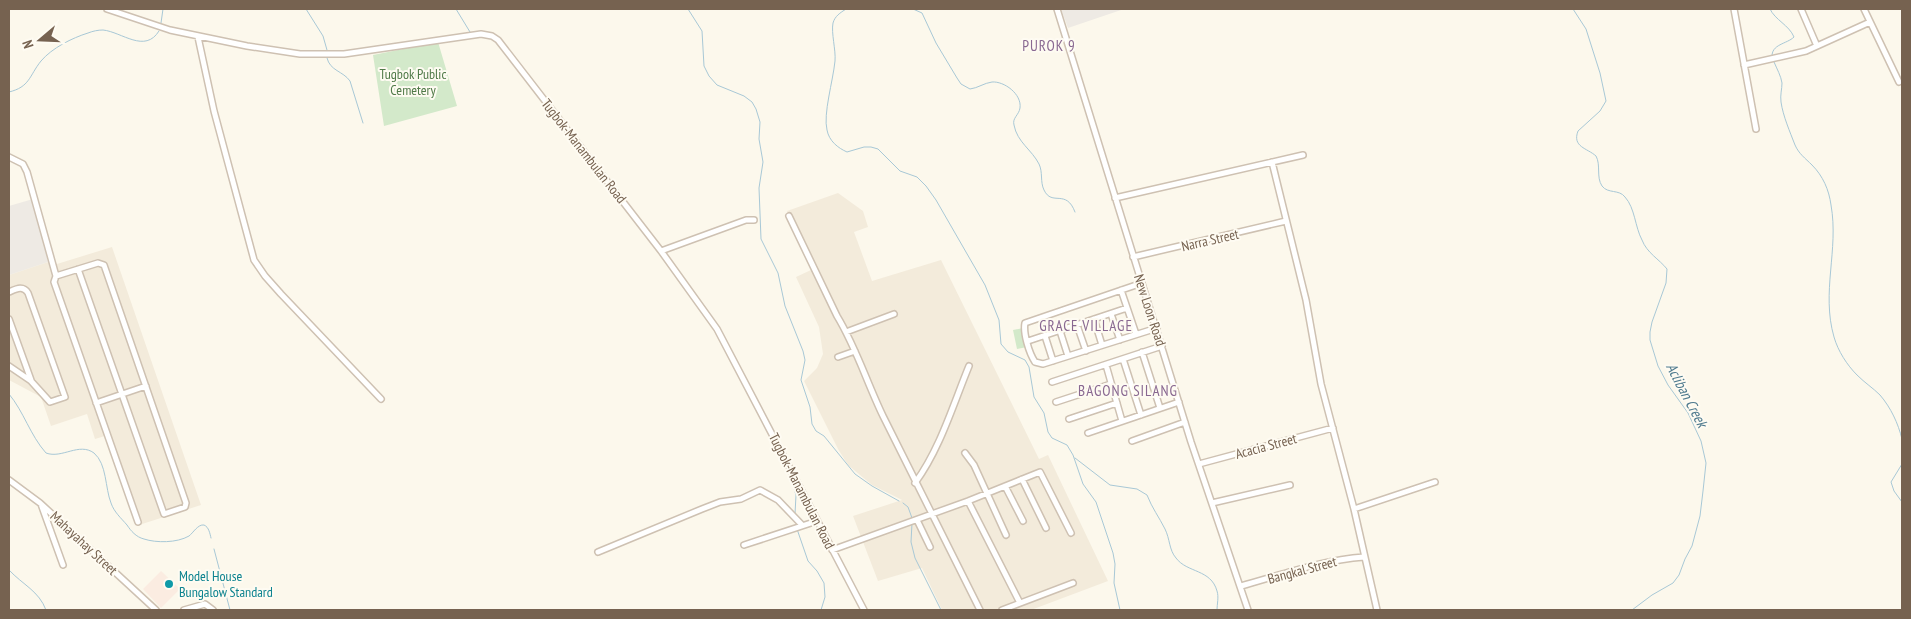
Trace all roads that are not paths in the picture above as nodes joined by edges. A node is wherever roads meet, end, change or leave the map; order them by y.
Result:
1 (107, 9) edge
2 (1057, 9) edge
3 (1734, 9) edge
4 (1801, 9) edge
5 (1864, 9) edge
6 (1870, 22) junction
7 (198, 37) junction
8 (1817, 46) junction
9 (1744, 65) junction
10 (1899, 82) dead end
11 (1756, 129) dead end
12 (1303, 155) dead end
13 (9, 157) edge
14 (1272, 162) junction
15 (1115, 198) junction
16 (789, 216) dead end
17 (754, 220) dead end
18 (1286, 221) junction
19 (661, 251) junction
20 (1133, 257) junction
21 (78, 270) junction
22 (56, 276) junction
23 (1142, 283) junction
24 (1121, 290) junction
25 (9, 292) edge
26 (1127, 308) junction
27 (894, 314) dead end
28 (1111, 314) junction
29 (9, 319) edge
30 (1094, 319) junction
31 (1077, 325) junction
32 (1157, 328) junction
33 (1060, 331) junction
34 (846, 332) junction
35 (1136, 334) junction
36 (1045, 336) junction
37 (1120, 340) junction
38 (1028, 341) junction
39 (1102, 345) junction
40 (1162, 346) junction
41 (854, 351) junction
42 (1086, 351) junction
43 (1142, 352) junction
44 (1068, 356) junction
45 (838, 357) dead end
46 (1123, 359) junction
47 (1053, 361) junction
48 (1106, 365) junction
49 (9, 366) edge
50 (969, 366) dead end
51 (31, 381) junction
52 (1052, 382) dead end
53 (1112, 384) junction
54 (146, 386) junction
55 (122, 394) junction
56 (381, 399) dead end
57 (1056, 402) dead end
58 (1117, 402) junction
59 (1179, 402) junction
60 (96, 403) junction
61 (1160, 408) junction
62 (1141, 415) junction
63 (1069, 419) dead end
64 (1122, 421) junction
65 (1185, 422) junction
66 (1333, 428) junction
67 (1088, 433) dead end
68 (1132, 441) dead end
69 (965, 453) dead end
70 (1198, 464) junction
71 (1022, 479) junction
72 (9, 480) edge
73 (1435, 482) dead end
74 (916, 483) junction
75 (1005, 486) junction
76 (1290, 486) dead end
77 (987, 494) junction
78 (968, 501) junction
79 (40, 503) junction
80 (1212, 503) junction
81 (1354, 509) junction
82 (933, 514) junction
83 (917, 520) junction
84 (817, 521) junction
85 (1023, 521) dead end
86 (138, 522) dead end
87 (802, 525) junction
88 (1046, 528) dead end
89 (1071, 533) dead end
90 (1006, 535) dead end
91 (744, 544) dead end
92 (930, 547) dead end
93 (832, 550) junction
94 (598, 552) dead end
95 (1364, 557) junction
96 (63, 565) dead end
97 (1073, 583) dead end
98 (1241, 586) junction
99 (1020, 603) junction
100 (156, 610) edge
101 (184, 610) edge
102 (213, 610) edge
103 (864, 610) edge
104 (980, 610) edge
105 (1002, 610) edge
106 (1248, 610) edge
107 (1377, 610) edge

1 - 7 street, Tugbok-Manambulan Road
2 - 15 street, New Loon Road
3 - 9 street
4 - 8 street
5 - 6 street
6 - 8 street
6 - 10 street
7 - 19 street, Tugbok-Manambulan Road
7 - 56 street
8 - 9 street
9 - 11 street
12 - 14 street
13 - 22 street
14 - 15 street
14 - 18 street
15 - 20 street, New Loon Road
16 - 34 street
17 - 19 street
18 - 20 street, Narra Street
18 - 66 street
19 - 84 street, Tugbok-Manambulan Road
20 - 23 street, New Loon Road
21 - 22 street
21 - 54 street
21 - 55 street
22 - 60 street
23 - 24 street
23 - 32 street, New Loon Road
24 - 26 street
24 - 38 street
25 - 51 street
26 - 28 street
26 - 35 street
27 - 34 street
28 - 30 street
28 - 37 street
29 - 51 street
30 - 31 street
30 - 39 street
31 - 33 street
31 - 42 street
32 - 35 street
32 - 40 street, New Loon Road
33 - 36 street
33 - 44 street
34 - 41 street
35 - 37 street
36 - 38 street
36 - 47 street
37 - 39 street
38 - 47 street
39 - 42 street
40 - 43 street
40 - 59 street, New Loon Road
41 - 45 street
41 - 74 street
42 - 44 street
43 - 46 street
43 - 61 street
44 - 47 street
46 - 48 street
46 - 62 street
48 - 52 street
48 - 53 street
49 - 51 street
50 - 74 street
53 - 57 street
53 - 58 street
54 - 55 street
54 - 55 street
55 - 60 street
58 - 63 street
58 - 64 street
59 - 61 street
59 - 65 street, New Loon Road
60 - 86 street
61 - 62 street
62 - 64 street
64 - 67 street
65 - 68 street
65 - 70 street, New Loon Road
66 - 70 street, Acacia Street
66 - 81 street
69 - 77 street
70 - 80 street, New Loon Road
71 - 75 street
71 - 88 street
71 - 89 street
72 - 79 street, Mahayahay Street
73 - 81 street
74 - 82 street
75 - 77 street
75 - 85 street
76 - 80 street
77 - 78 street
77 - 90 street
78 - 82 street
78 - 99 street
79 - 96 street
79 - 100 street, Mahayahay Street
80 - 98 street, New Loon Road
81 - 95 street
82 - 83 street
82 - 104 street
83 - 92 street
83 - 93 street
84 - 87 street
84 - 93 street, Tugbok-Manambulan Road
87 - 91 street
87 - 94 street
93 - 103 street, Tugbok-Manambulan Road
95 - 98 street, Bangkal Street
95 - 107 street
97 - 99 street
98 - 106 street, New Loon Road
99 - 105 street
101 - 102 street

